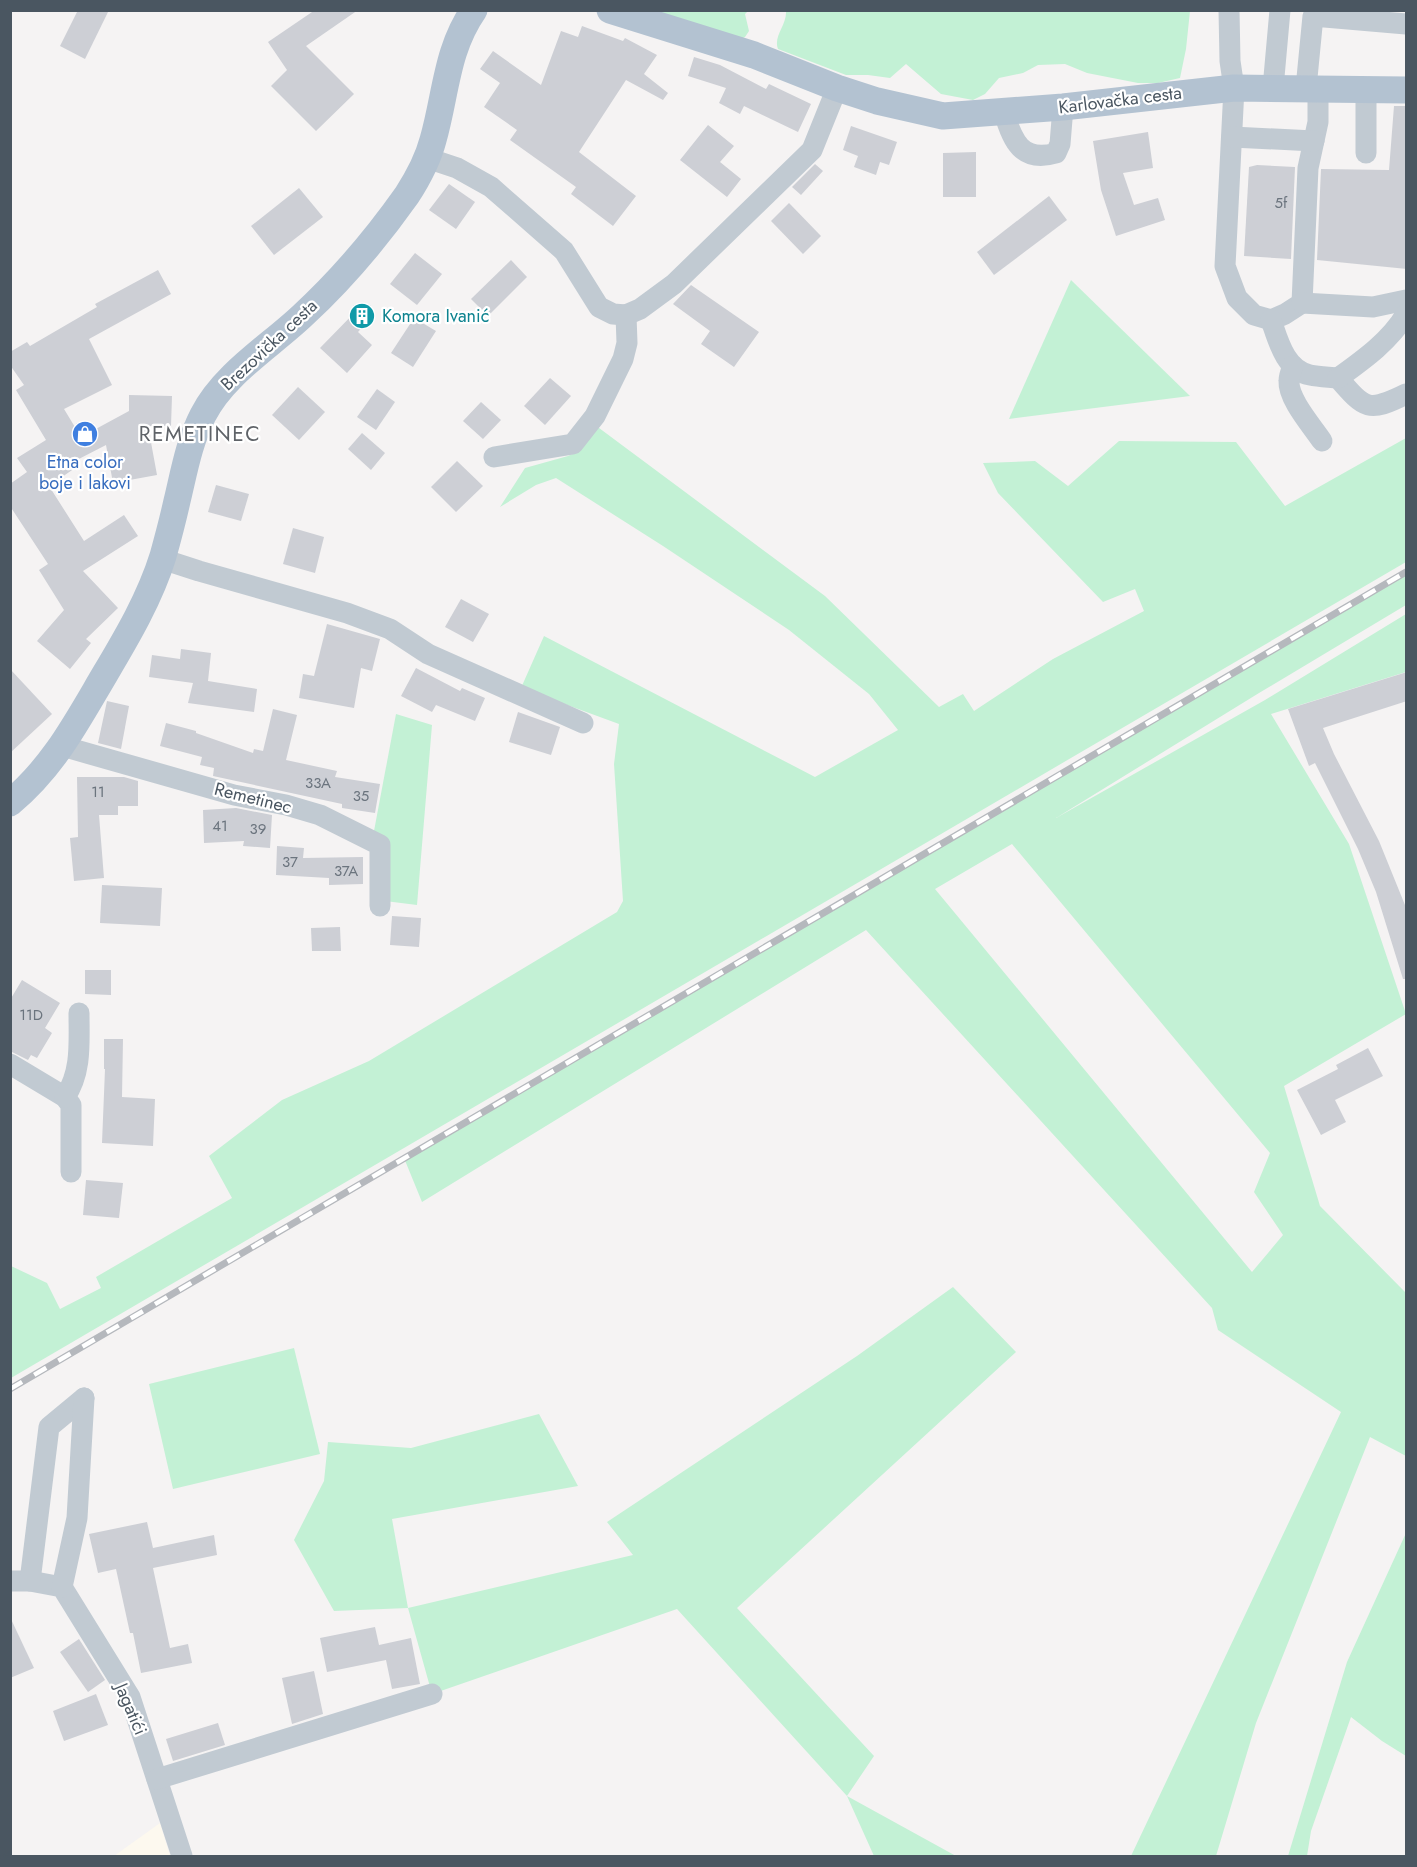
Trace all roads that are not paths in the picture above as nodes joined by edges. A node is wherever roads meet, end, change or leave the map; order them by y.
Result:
1 (474, 10) edge
2 (610, 10) edge
3 (1229, 10) edge
4 (1280, 10) edge
5 (1407, 24) edge
6 (837, 88) junction
7 (1234, 88) junction
8 (1272, 88) junction
9 (1312, 88) junction
10 (1366, 89) junction
11 (1407, 90) edge
12 (1063, 107) junction
13 (1004, 112) junction
14 (1232, 137) junction
15 (1314, 141) junction
16 (1366, 153) dead end
17 (428, 158) junction
18 (1407, 300) edge
19 (1302, 303) junction
20 (1407, 314) edge
21 (626, 315) junction
22 (1271, 320) junction
23 (1293, 366) junction
24 (1338, 378) junction
25 (1407, 394) edge
26 (1322, 441) dead end
27 (494, 457) dead end
28 (162, 558) junction
29 (583, 723) dead end
30 (62, 746) junction
31 (10, 803) edge
32 (380, 906) dead end
33 (79, 1013) dead end
34 (10, 1064) edge
35 (65, 1097) junction
36 (71, 1172) dead end
37 (20, 1581) edge
38 (62, 1587) junction
39 (432, 1694) dead end
40 (157, 1779) junction
41 (182, 1857) edge

1 - 17 main road, Brezovička cesta
2 - 6 main road, Karlovačka cesta
3 - 7 street
4 - 8 street
5 - 9 street
6 - 13 main road, Karlovačka cesta
6 - 21 street
7 - 8 main road, Karlovačka cesta
7 - 12 main road, Karlovačka cesta
7 - 14 street
8 - 9 main road, Karlovačka cesta
9 - 10 main road, Karlovačka cesta
9 - 15 street
10 - 11 main road, Karlovačka cesta
10 - 16 street
12 - 13 main road, Karlovačka cesta
12 - 13 street
14 - 15 street
14 - 22 street
15 - 19 street
17 - 21 street
17 - 28 main road, Brezovička cesta
18 - 19 street
19 - 22 street
20 - 24 street
21 - 27 street
22 - 23 street
23 - 24 street
23 - 26 street
24 - 25 street
28 - 29 street
28 - 30 main road, Brezovička cesta
30 - 31 main road, Brezovička cesta
30 - 32 street, Remetinec
33 - 35 street
34 - 35 street
35 - 36 street
37 - 38 street
37 - 38 street
38 - 40 street, Jagatići
39 - 40 street
40 - 41 street, Jagatići

